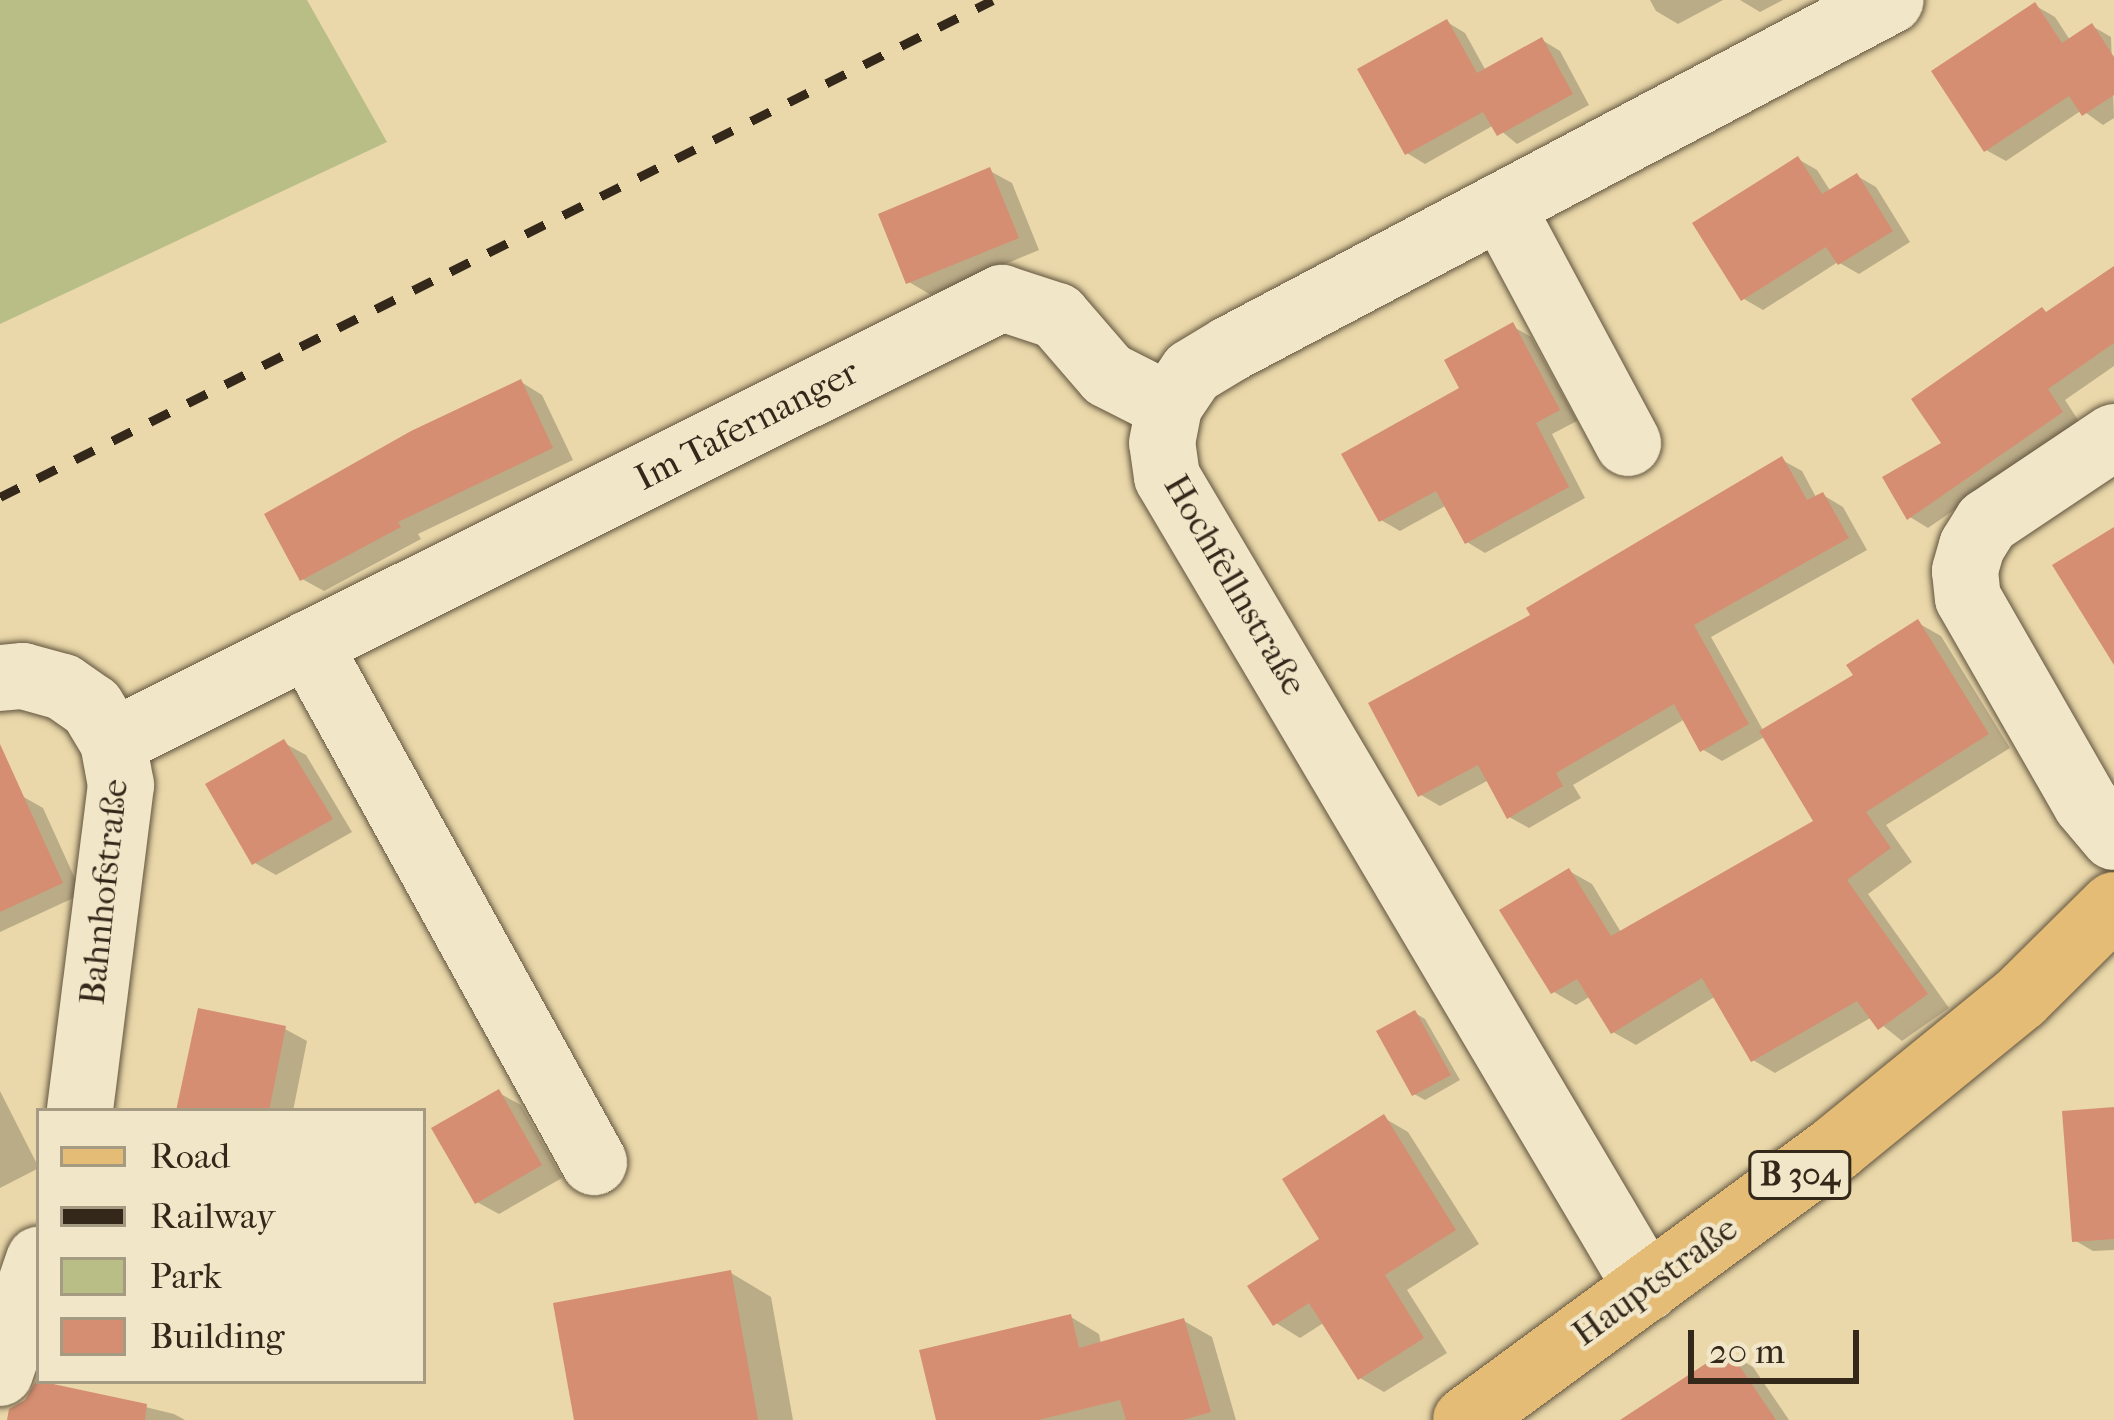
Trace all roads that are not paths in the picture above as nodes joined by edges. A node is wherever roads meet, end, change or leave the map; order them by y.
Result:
1 (1891, 0) edge
2 (1501, 206) junction
3 (1169, 406) junction
4 (2114, 437) edge
5 (1628, 443) dead end
6 (308, 644) junction
7 (0, 678) edge
8 (113, 742) junction
9 (2114, 837) edge
10 (2114, 905) edge
11 (80, 1108) edge
12 (594, 1162) dead end
13 (36, 1269) edge
14 (1647, 1288) junction
15 (0, 1373) edge
16 (1466, 1420) edge

1 - 2 street
2 - 3 street
2 - 5 street
3 - 6 street, Im Tafernanger
3 - 14 street, Hochfellnstraße
4 - 9 street
6 - 8 street, Im Tafernanger
6 - 12 street
7 - 8 street, Bahnhofstraße
8 - 11 street, Bahnhofstraße
10 - 14 main road, Hauptstraße / B 304
13 - 15 street
14 - 16 main road, Hauptstraße / B 304

